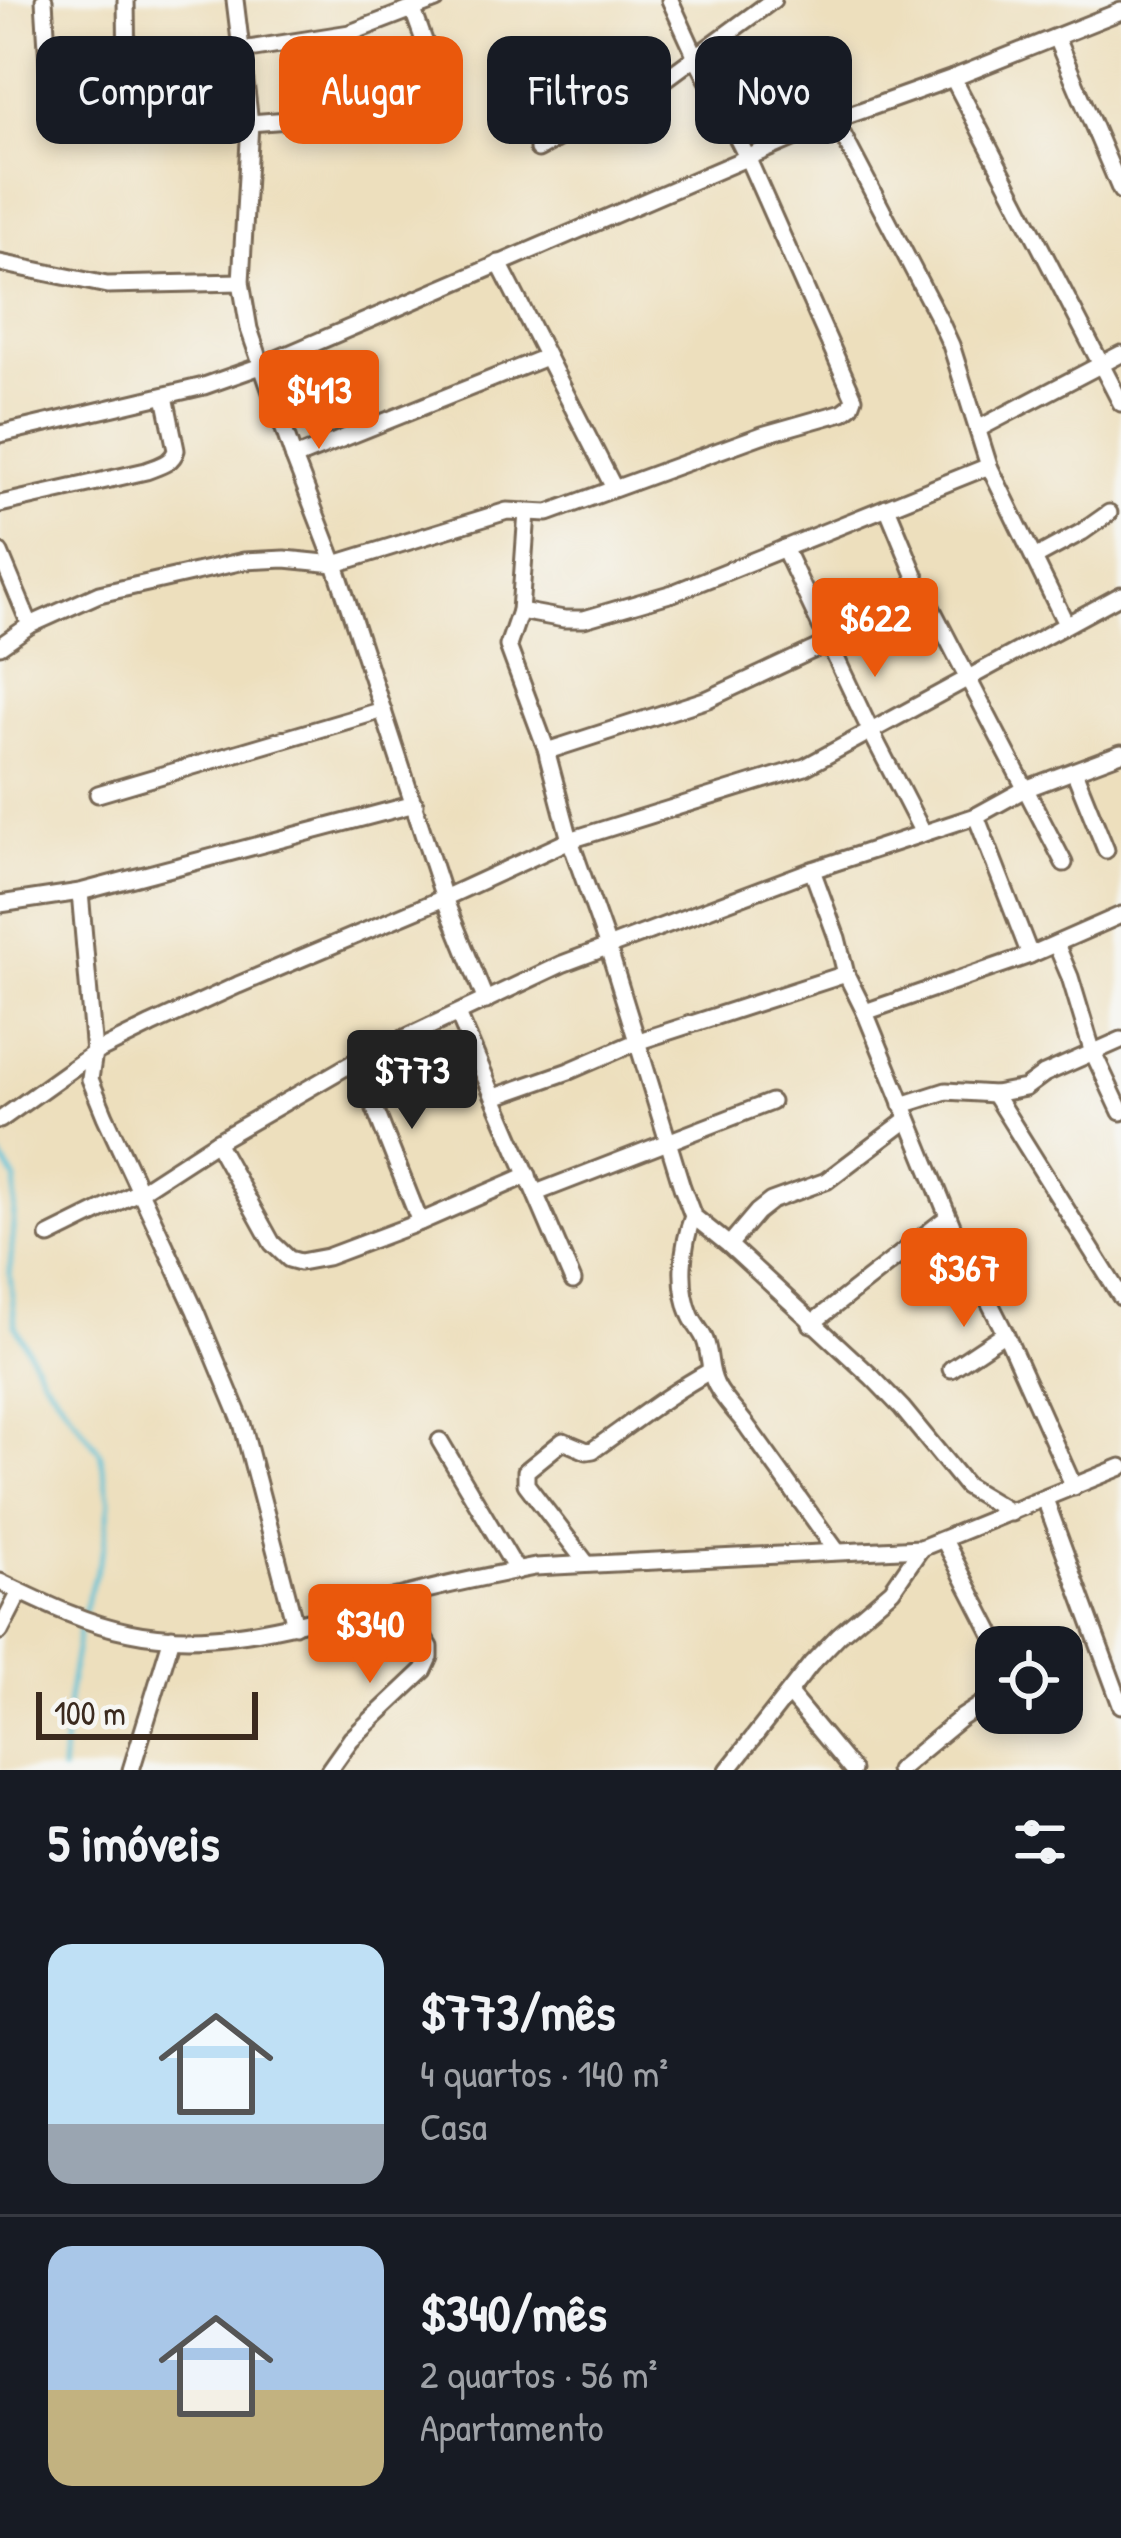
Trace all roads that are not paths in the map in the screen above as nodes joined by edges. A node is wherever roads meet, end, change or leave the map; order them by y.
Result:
1 (44, 0) edge
2 (126, 0) edge
3 (235, 0) edge
4 (436, 0) edge
5 (670, 0) edge
6 (773, 0) edge
7 (413, 10) junction
8 (1121, 10) edge
9 (46, 36) edge
10 (127, 36) edge
11 (240, 36) edge
12 (334, 36) edge
13 (422, 36) edge
14 (724, 36) edge
15 (1056, 38) junction
16 (695, 55) edge
17 (695, 58) edge
18 (953, 78) junction
19 (852, 114) edge
20 (249, 144) edge
21 (740, 144) edge
22 (778, 144) edge
23 (848, 144) edge
24 (538, 149) dead end
25 (747, 157) junction
26 (1121, 191) edge
27 (499, 262) junction
28 (0, 263) edge
29 (241, 282) junction
30 (1121, 354) edge
31 (547, 357) junction
32 (1102, 362) junction
33 (261, 366) junction
34 (165, 396) junction
35 (1121, 403) edge
36 (978, 429) junction
37 (0, 434) edge
38 (294, 458) junction
39 (989, 466) junction
40 (614, 488) junction
41 (0, 504) edge
42 (886, 507) junction
43 (527, 512) junction
44 (1109, 513) dead end
45 (784, 548) junction
46 (0, 553) edge
47 (1034, 558) junction
48 (335, 564) junction
49 (1121, 595) edge
50 (520, 611) junction
51 (1066, 624) junction
52 (30, 625) junction
53 (830, 642) junction
54 (0, 646) edge
55 (967, 679) junction
56 (383, 710) junction
57 (870, 730) junction
58 (547, 751) junction
59 (1121, 753) edge
60 (1074, 771) junction
61 (1025, 789) junction
62 (98, 794) dead end
63 (415, 804) junction
64 (976, 816) junction
65 (923, 833) junction
66 (570, 840) junction
67 (1106, 850) dead end
68 (1064, 863) dead end
69 (812, 870) junction
70 (80, 892) junction
71 (444, 898) junction
72 (0, 904) edge
73 (1121, 915) edge
74 (1056, 944) junction
75 (608, 947) junction
76 (1030, 955) junction
77 (846, 974) junction
78 (486, 1001) junction
79 (865, 1012) junction
80 (458, 1014) junction
81 (1121, 1040) edge
82 (636, 1042) junction
83 (1092, 1050) junction
84 (94, 1053) junction
85 (356, 1061) junction
86 (994, 1094) junction
87 (495, 1097) junction
88 (771, 1102) dead end
89 (905, 1112) junction
90 (1121, 1112) edge
91 (0, 1120) edge
92 (216, 1142) junction
93 (669, 1142) junction
94 (528, 1175) junction
95 (142, 1190) junction
96 (536, 1193) junction
97 (693, 1216) junction
98 (948, 1217) junction
99 (420, 1222) junction
100 (50, 1236) dead end
101 (729, 1245) junction
102 (573, 1281) dead end
103 (1121, 1297) edge
104 (811, 1324) junction
105 (1005, 1333) junction
106 (951, 1369) dead end
107 (710, 1371) junction
108 (440, 1441) dead end
109 (1121, 1468) edge
110 (1074, 1487) junction
111 (1045, 1499) junction
112 (1011, 1513) junction
113 (944, 1540) junction
114 (921, 1548) junction
115 (836, 1550) junction
116 (587, 1564) junction
117 (517, 1570) junction
118 (0, 1582) edge
119 (20, 1592) junction
120 (396, 1598) junction
121 (295, 1625) junction
122 (988, 1626) edge
123 (0, 1631) edge
124 (172, 1637) junction
125 (1114, 1665) edge
126 (789, 1694) junction
127 (1121, 1705) edge
128 (975, 1709) edge
129 (131, 1770) edge
130 (329, 1770) edge
131 (728, 1770) edge
132 (852, 1770) edge
133 (898, 1770) edge

1 - 9 street
2 - 10 street
3 - 11 street
4 - 7 street
5 - 16 street
6 - 14 street
7 - 12 street
7 - 13 street
8 - 15 street
15 - 18 street
15 - 26 street
17 - 24 street
18 - 19 street
18 - 32 street
20 - 29 street
21 - 25 street
22 - 25 street
23 - 36 street
25 - 27 street
25 - 40 street
27 - 31 street
27 - 33 street
28 - 29 street
29 - 33 street
30 - 32 street
31 - 38 street
31 - 40 street
32 - 35 street
32 - 36 street
33 - 34 street
33 - 38 street
34 - 37 street
34 - 41 street
36 - 39 street
38 - 48 street
39 - 42 street
39 - 47 street
40 - 43 street
42 - 45 street
42 - 55 street
43 - 48 street
43 - 50 street
44 - 47 street
45 - 50 street
45 - 53 street
46 - 52 street
47 - 51 street
48 - 52 street
48 - 56 street
49 - 51 street
50 - 58 street
51 - 55 street
52 - 54 street
53 - 57 street
53 - 58 street
55 - 57 street
55 - 61 street
56 - 62 street
56 - 63 street
57 - 65 street
57 - 66 street
58 - 66 street
59 - 60 street
60 - 61 street
60 - 67 street
61 - 64 street
61 - 68 street
63 - 70 street
63 - 71 street
64 - 65 street
64 - 76 street
65 - 69 street
66 - 71 street
66 - 75 street
69 - 75 street
69 - 77 street
70 - 72 street
70 - 84 street
71 - 78 street
71 - 84 street
73 - 74 street
74 - 76 street
74 - 83 street
75 - 78 street
75 - 82 street
76 - 79 street
77 - 79 street
77 - 82 street
78 - 80 street
79 - 89 street
80 - 85 street
80 - 87 street
81 - 83 street
82 - 87 street
82 - 93 street
83 - 86 street
83 - 90 street
84 - 91 street
84 - 95 street
85 - 92 street
85 - 99 street
86 - 89 street
86 - 103 street
87 - 94 street
88 - 93 street
89 - 98 street
89 - 101 street
92 - 95 street
92 - 99 street
93 - 96 street
93 - 97 street
94 - 96 street
94 - 99 street
95 - 100 street
95 - 121 street
96 - 102 street
97 - 101 street
97 - 107 street
98 - 104 street
98 - 105 street
101 - 104 street
104 - 112 street
105 - 106 street
105 - 110 street
107 - 115 street
107 - 116 street
108 - 117 street
109 - 110 street
110 - 111 street
111 - 112 street
111 - 125 street
112 - 113 street
113 - 114 street
113 - 122 street
114 - 115 street
114 - 126 street
115 - 116 street
116 - 117 street
117 - 120 street
118 - 119 street
119 - 123 street
119 - 124 street
120 - 121 street
120 - 130 street
121 - 124 street
124 - 129 street
125 - 127 street
126 - 131 street
126 - 132 street
128 - 133 street

